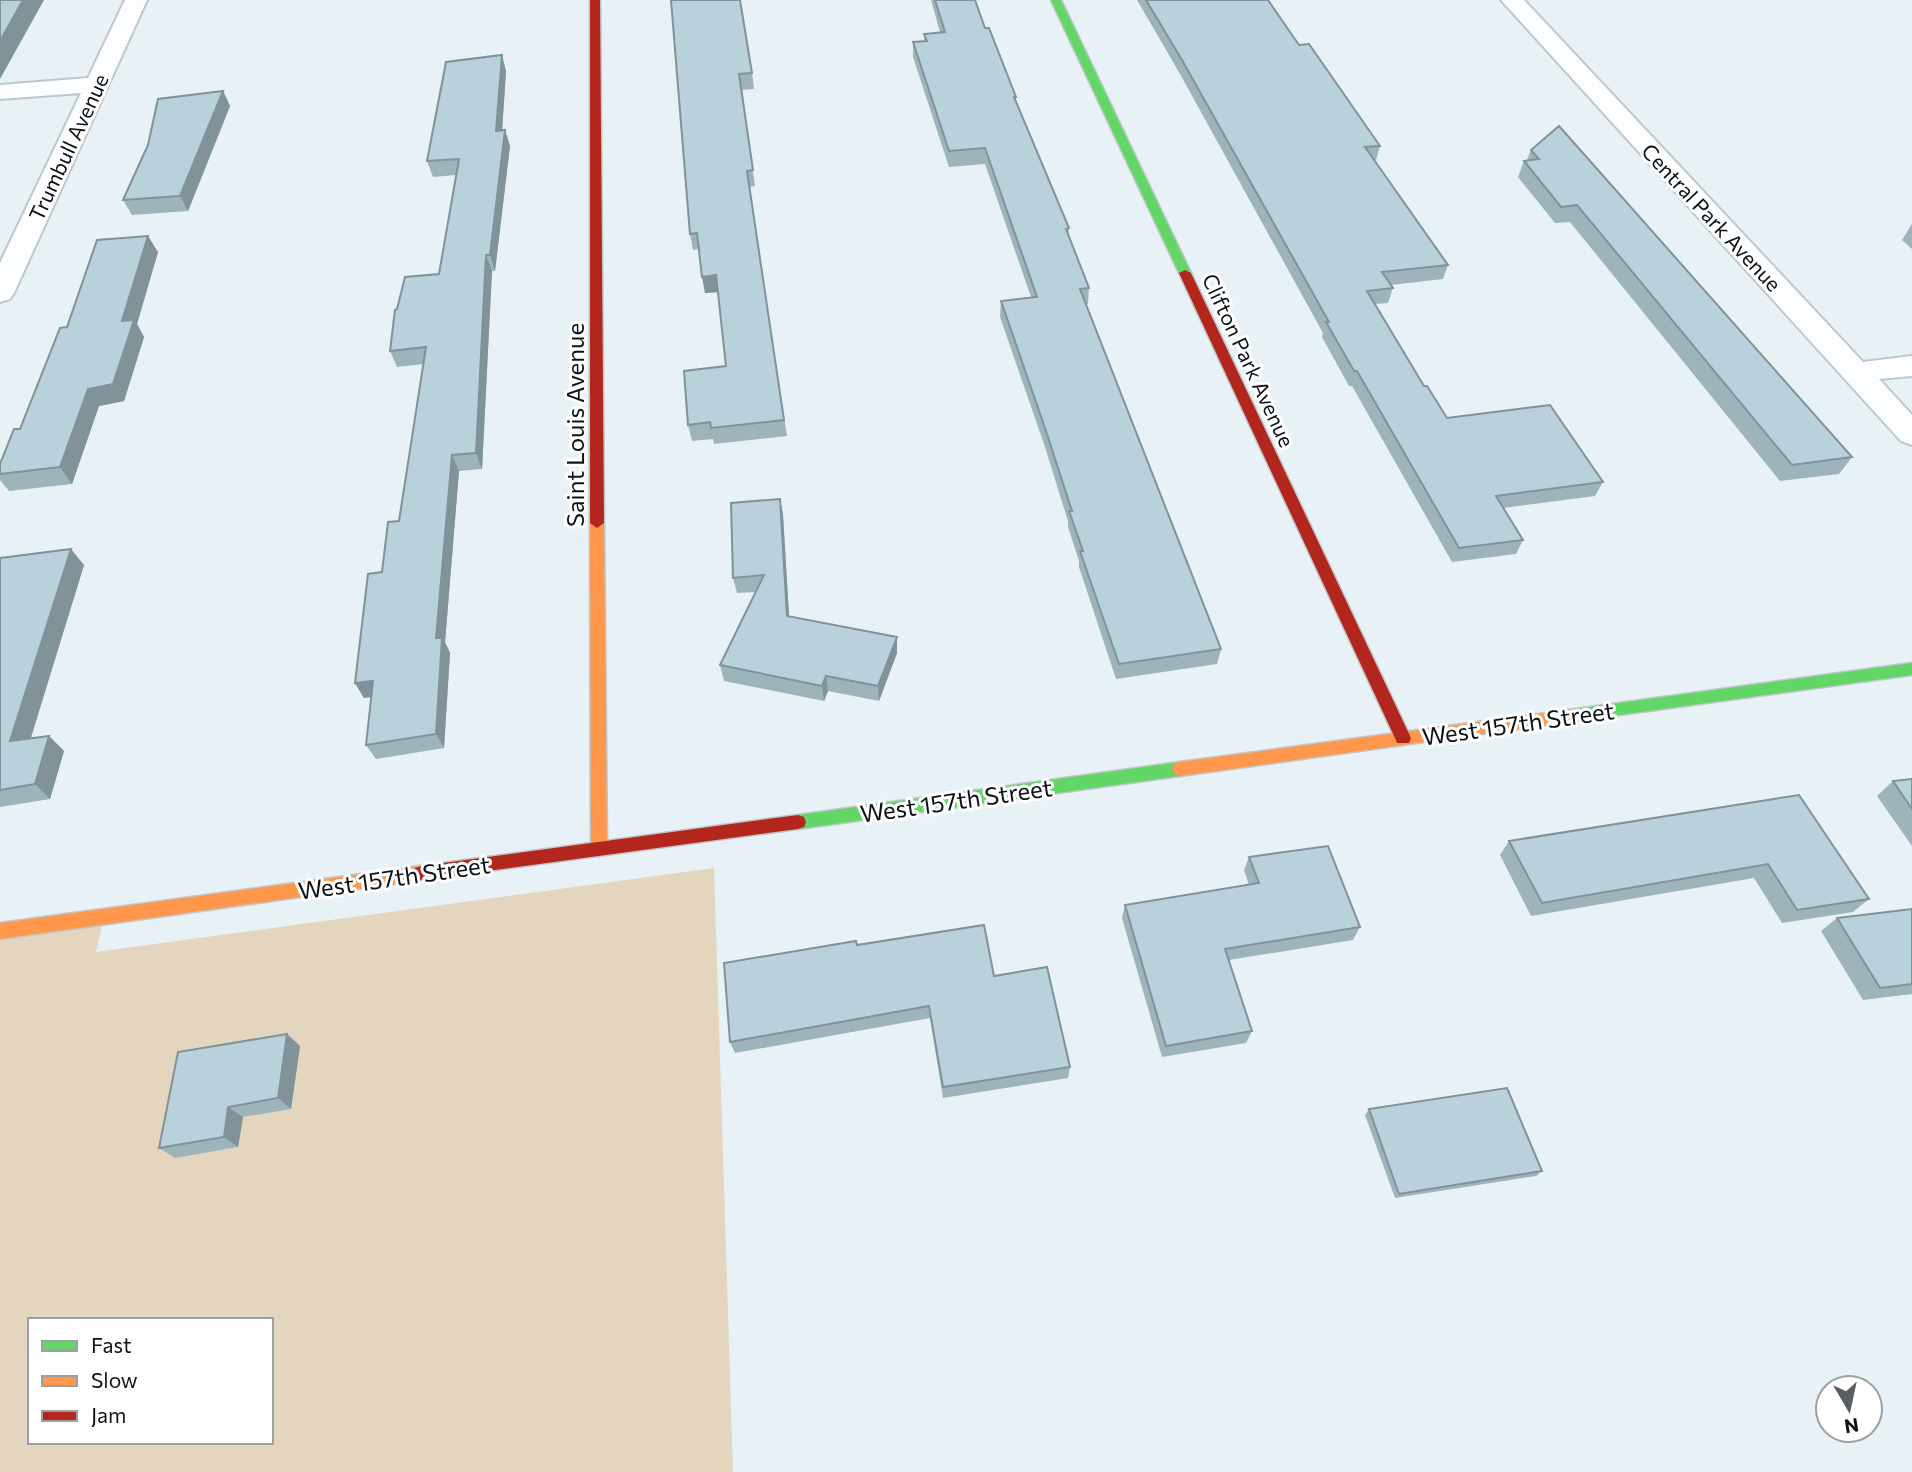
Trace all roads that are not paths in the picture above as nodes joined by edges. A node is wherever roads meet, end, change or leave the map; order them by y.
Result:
1 (136, 0) edge
2 (595, 0) edge
3 (1056, 0) edge
4 (1512, 0) edge
5 (96, 85) junction
6 (0, 92) edge
7 (0, 293) edge
8 (1912, 366) edge
9 (1856, 372) junction
10 (1912, 434) edge
11 (1912, 669) edge
12 (1403, 738) junction
13 (599, 849) junction
14 (0, 931) edge

1 - 5 street, Trumbull Avenue
2 - 13 street, Saint Louis Avenue
3 - 12 street, Clifton Park Avenue
4 - 9 street, Central Park Avenue
5 - 6 street
5 - 7 street, Trumbull Avenue
8 - 9 street
9 - 10 street, Central Park Avenue
11 - 12 street, West 157th Street
12 - 13 street, West 157th Street
13 - 14 street, West 157th Street

